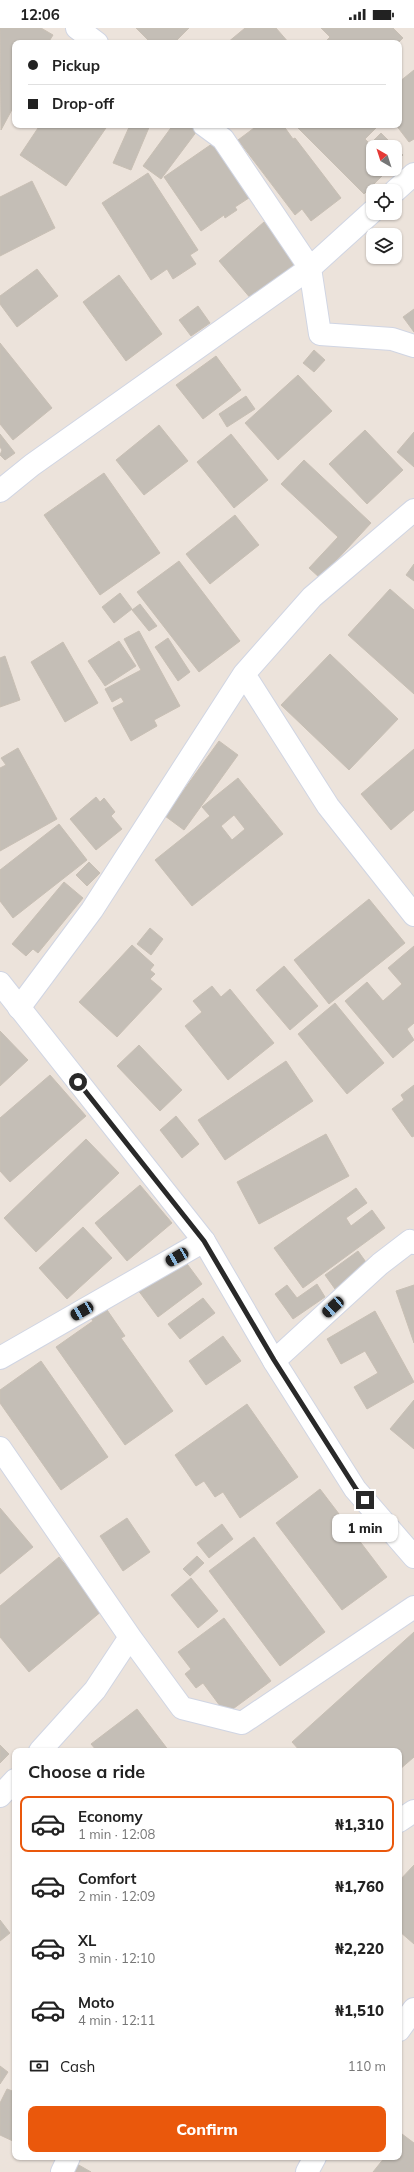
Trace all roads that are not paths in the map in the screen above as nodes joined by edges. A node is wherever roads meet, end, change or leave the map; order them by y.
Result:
1 (77, 28) edge
2 (93, 40) edge
3 (208, 128) edge
4 (414, 174) edge
5 (402, 185) edge
6 (366, 217) edge
7 (310, 268) junction
8 (414, 346) edge
9 (0, 491) edge
10 (414, 510) edge
11 (244, 674) junction
12 (414, 915) edge
13 (0, 983) edge
14 (19, 1008) junction
15 (204, 1241) junction
16 (414, 1243) edge
17 (0, 1358) edge
18 (274, 1360) junction
19 (0, 1448) edge
20 (414, 1556) edge
21 (414, 1607) edge
22 (130, 1637) junction
23 (43, 1748) edge
24 (12, 1783) edge
25 (0, 1796) edge
26 (414, 1810) edge
27 (402, 1819) edge
28 (414, 2009) edge
29 (402, 2026) edge
30 (68, 2160) edge
31 (313, 2160) edge
32 (62, 2172) edge
33 (307, 2172) edge

1 - 2 street
3 - 7 street
4 - 5 street
6 - 7 street
7 - 8 street
7 - 9 street
10 - 11 street
11 - 12 street
11 - 14 street
13 - 14 street
14 - 15 street
15 - 17 street
15 - 18 street
16 - 18 street
18 - 20 street
19 - 22 street
21 - 22 street
22 - 23 street
24 - 25 street
26 - 27 street
28 - 29 street
30 - 32 street
31 - 33 street

